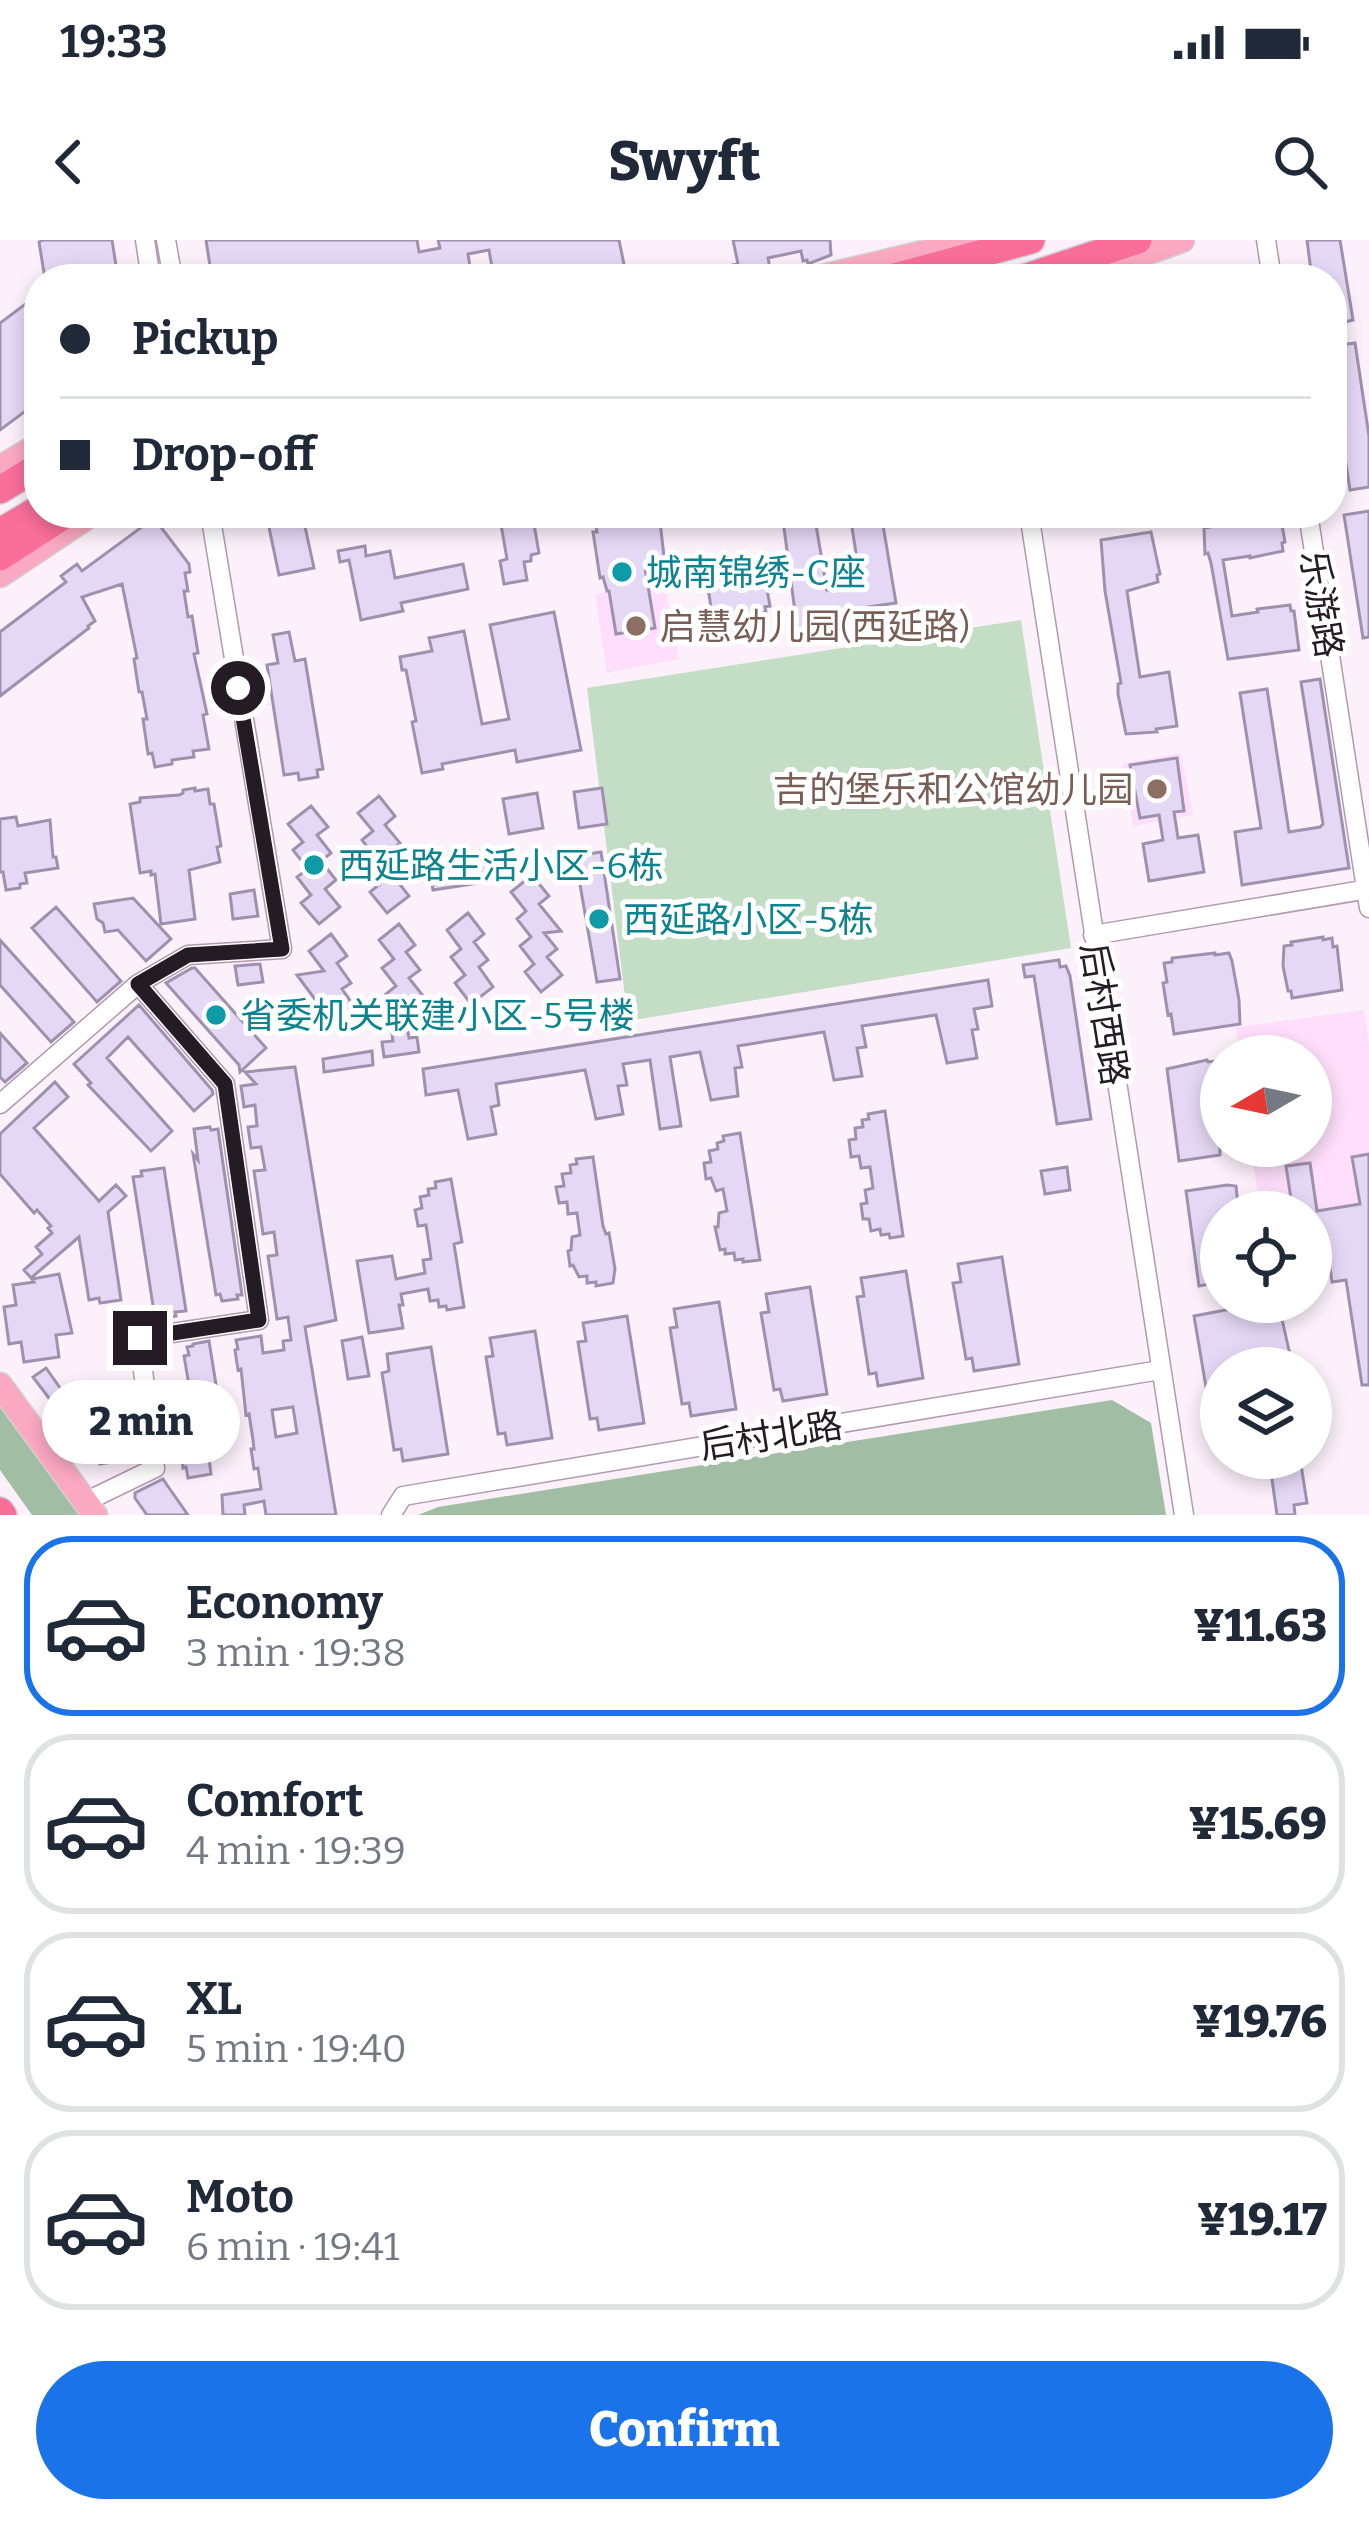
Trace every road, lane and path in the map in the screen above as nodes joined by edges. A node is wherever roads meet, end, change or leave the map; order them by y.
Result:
1 (977, 240) edge
2 (1031, 240) edge
3 (1138, 240) edge
4 (1182, 240) edge
5 (877, 264) edge
6 (942, 264) edge
7 (1066, 264) edge
8 (1114, 264) edge
9 (45, 528) edge
10 (70, 528) edge
11 (212, 528) edge
12 (1031, 528) edge
13 (1310, 528) edge
14 (0, 557) edge
15 (0, 574) edge
16 (1368, 895) edge
17 (1093, 935) junction
18 (138, 984) junction
19 (0, 1104) edge
20 (1160, 1370) junction
21 (0, 1384) edge
22 (90, 1508) edge
23 (391, 1515) edge
24 (1184, 1515) edge

1 - 5 main road
2 - 6 highway
3 - 7 highway
4 - 8 main road
9 - 14 highway
10 - 15 main road
11 - 18 street
12 - 17 street, 后村西路
13 - 16 street, 乐游路
16 - 17 street
17 - 20 street, 后村西路
18 - 19 street
18 - 22 street
20 - 23 street, 后村北路
20 - 24 street, 后村西路
21 - 22 main road

